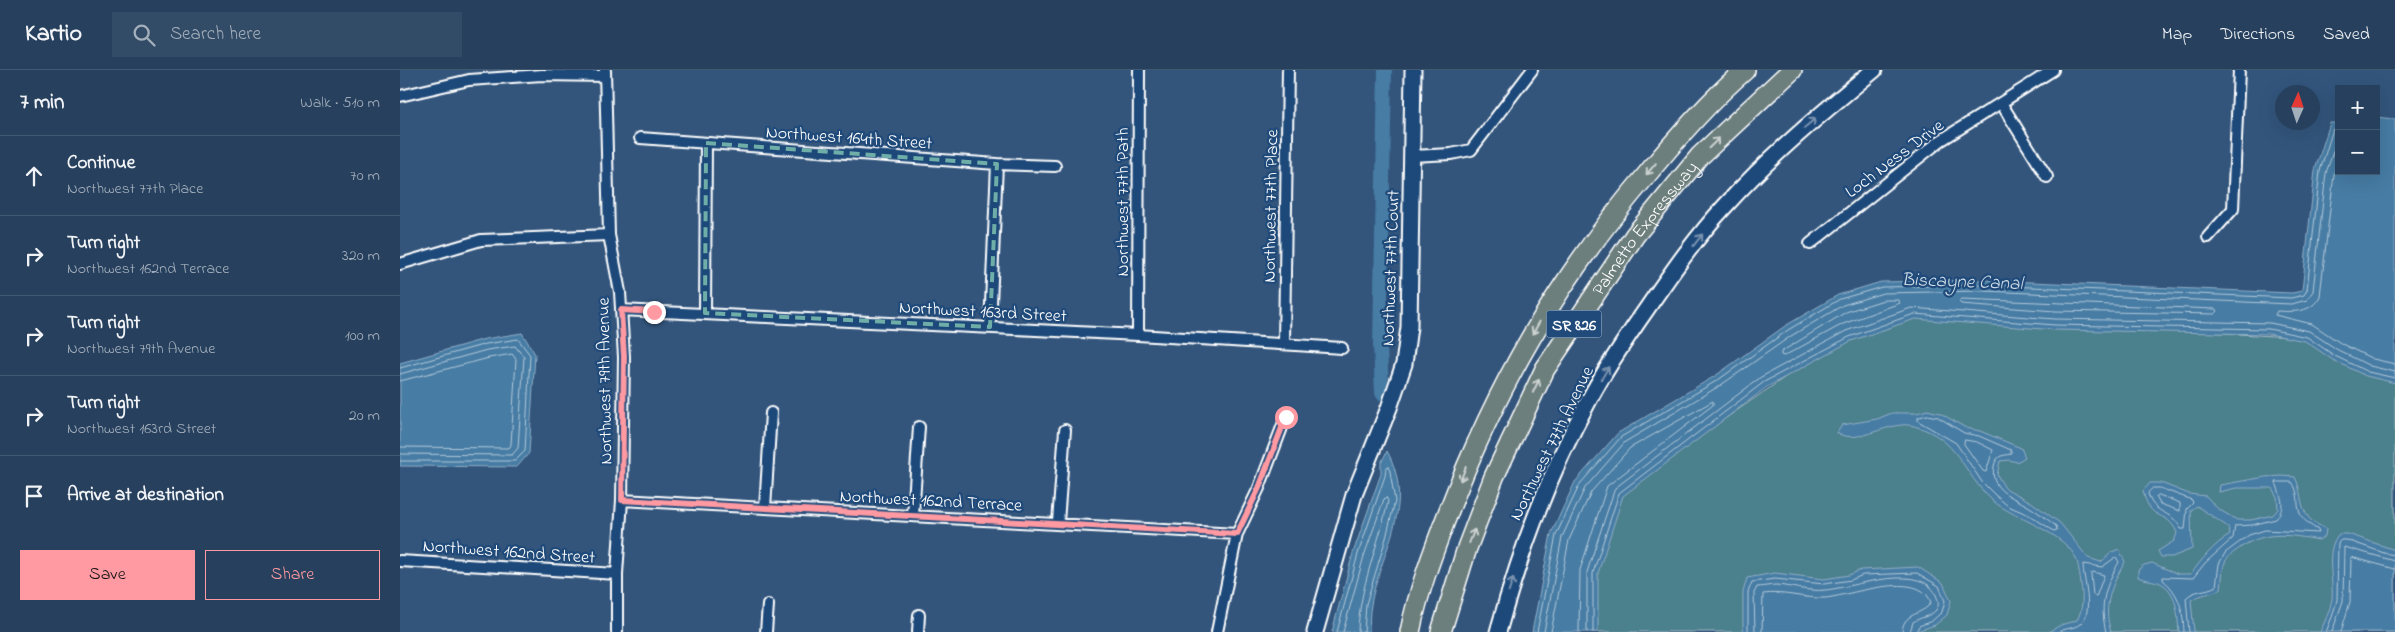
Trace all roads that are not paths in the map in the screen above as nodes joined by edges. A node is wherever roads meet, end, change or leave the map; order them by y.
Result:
1 (1139, 70) edge
2 (1288, 70) edge
3 (1413, 70) edge
4 (1532, 70) edge
5 (1745, 70) edge
6 (1792, 70) edge
7 (1874, 70) edge
8 (2053, 70) edge
9 (2238, 70) edge
10 (605, 73) edge
11 (400, 96) edge
12 (2002, 103) junction
13 (640, 138) dead end
14 (706, 143) junction
15 (1412, 156) junction
16 (997, 164) junction
17 (1055, 166) dead end
18 (2047, 177) dead end
19 (609, 235) junction
20 (2208, 237) dead end
21 (1810, 244) dead end
22 (400, 264) edge
23 (621, 310) junction
24 (705, 313) junction
25 (990, 328) junction
26 (1138, 335) junction
27 (1284, 343) junction
28 (1342, 348) dead end
29 (771, 413) dead end
30 (1286, 417) dead end
31 (919, 427) dead end
32 (1065, 430) dead end
33 (622, 500) junction
34 (765, 508) junction
35 (913, 516) junction
36 (1058, 522) junction
37 (1237, 534) junction
38 (400, 561) edge
39 (616, 574) junction
40 (768, 605) dead end
41 (919, 615) dead end
42 (616, 632) edge
43 (766, 632) edge
44 (918, 632) edge
45 (1217, 632) edge
46 (1315, 632) edge
47 (1410, 632) edge
48 (1441, 632) edge
49 (1498, 632) edge

1 - 26 street, Northwest 77th Path
2 - 27 street, Northwest 77th Place
3 - 15 street, Northwest 77th Court
4 - 15 street
5 -> 47 highway, Palmetto Expressway / SR 826
48 -> 6 highway, Palmetto Expressway / SR 826
49 -> 7 street, Northwest 77th Avenue
8 - 12 street, Loch Ness Drive
9 - 20 street
10 - 11 street
10 - 19 street, Northwest 79th Avenue
12 - 18 street
12 - 21 street, Loch Ness Drive
13 - 14 street, Northwest 164th Street
14 - 16 street, Northwest 164th Street
14 - 24 street
15 - 46 street, Northwest 77th Court
16 - 17 street, Northwest 164th Street
16 - 25 street
19 - 22 street
19 - 23 street, Northwest 79th Avenue
23 - 24 street, Northwest 163rd Street
23 - 33 street, Northwest 79th Avenue
24 - 25 street, Northwest 163rd Street
25 - 26 street, Northwest 163rd Street
26 - 27 street, Northwest 163rd Street
27 - 28 street, Northwest 163rd Street
29 - 34 street
30 - 37 street
31 - 35 street
32 - 36 street
33 - 34 street, Northwest 162nd Terrace
33 - 39 street, Northwest 79th Avenue
34 - 35 street, Northwest 162nd Terrace
35 - 36 street, Northwest 162nd Terrace
36 - 37 street, Northwest 162nd Terrace
37 - 45 street
38 - 39 street, Northwest 162nd Street
39 - 42 street, Northwest 79th Avenue
40 - 43 street
41 - 44 street

